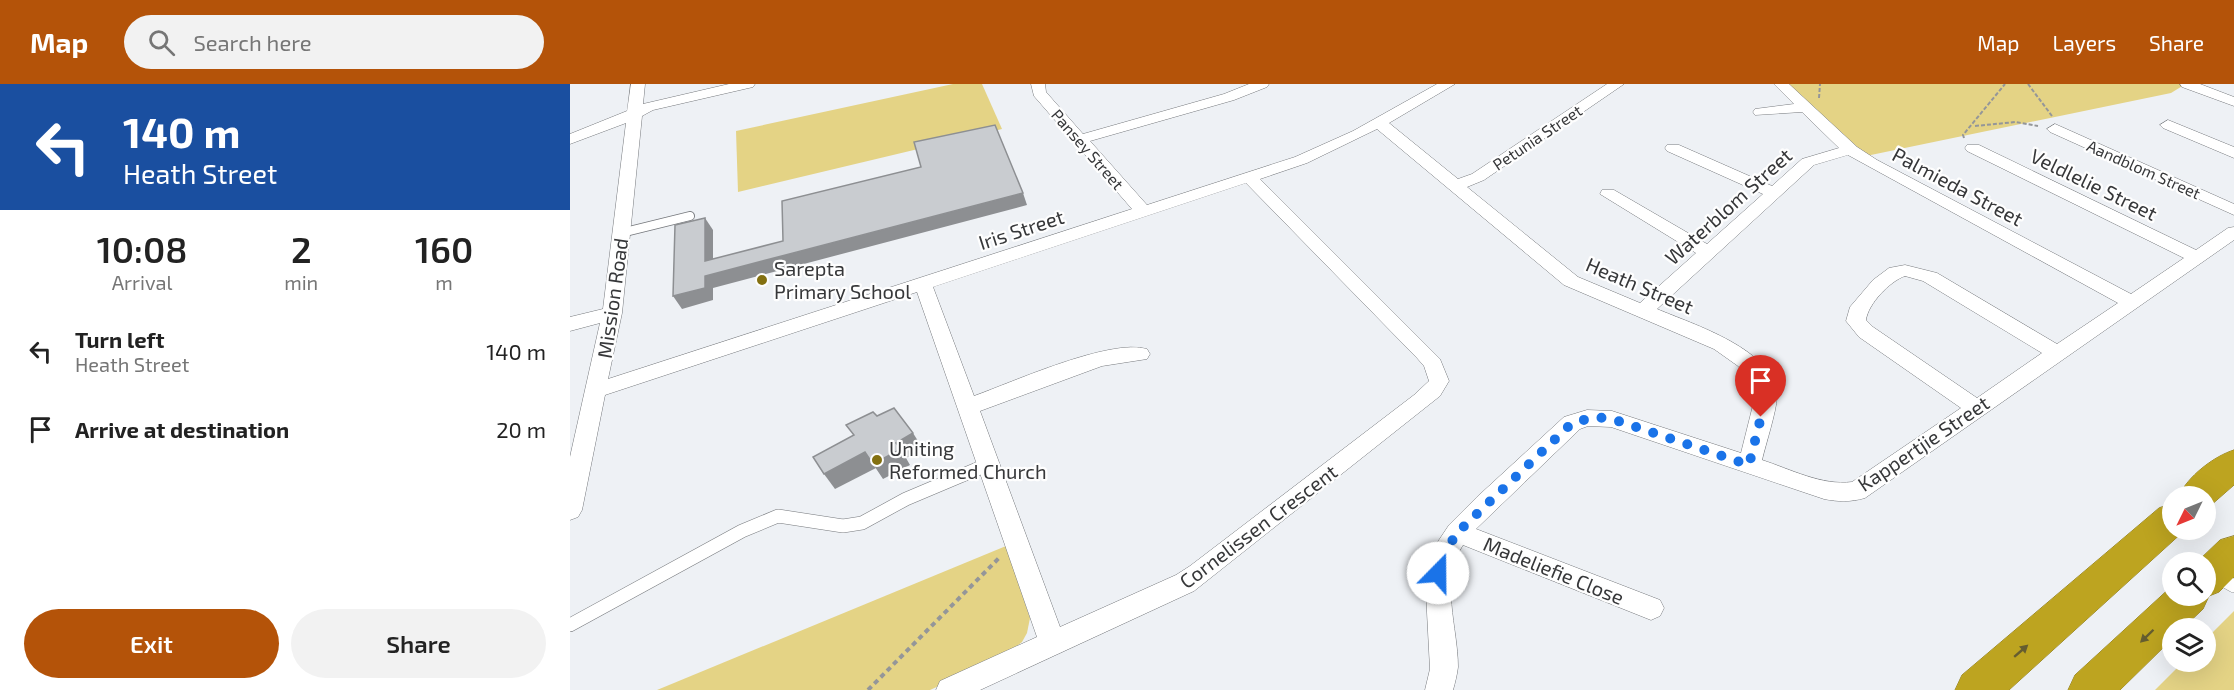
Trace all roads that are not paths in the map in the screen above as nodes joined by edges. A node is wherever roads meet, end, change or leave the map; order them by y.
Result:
1 (638, 84) edge
2 (748, 84) edge
3 (1038, 84) edge
4 (1262, 84) edge
5 (1448, 84) edge
6 (1617, 84) edge
7 (1781, 84) edge
8 (2187, 84) edge
9 (2234, 102) edge
10 (1805, 107) junction
11 (1760, 112) dead end
12 (635, 114) junction
13 (1379, 123) junction
14 (2168, 126) dead end
15 (2055, 129) road end
16 (570, 139) edge
17 (1081, 139) junction
18 (1673, 148) dead end
19 (1973, 148) road end
20 (1851, 150) junction
21 (2234, 153) edge
22 (1250, 178) junction
23 (1455, 186) junction
24 (1774, 193) junction
25 (1608, 194) dead end
26 (2234, 210) edge
27 (1144, 212) junction
28 (690, 216) dead end
29 (2234, 232) edge
30 (621, 233) junction
31 (1708, 252) junction
32 (2196, 257) junction
33 (923, 284) junction
34 (2131, 302) junction
35 (1642, 312) junction
36 (612, 313) junction
37 (570, 324) edge
38 (2057, 353) junction
39 (1140, 354) dead end
40 (597, 390) junction
41 (967, 406) junction
42 (1976, 408) junction
43 (578, 437) edge
44 (989, 464) junction
45 (2234, 464) edge
46 (1749, 465) junction
47 (2209, 486) edge
48 (570, 510) edge
49 (2162, 528) edge
50 (1458, 532) junction
51 (2183, 606) edge
52 (1650, 608) dead end
53 (570, 625) edge
54 (1053, 644) junction
55 (950, 690) edge
56 (1439, 690) edge
57 (1977, 690) edge
58 (2090, 690) edge

1 - 12 street, Mission Road
2 - 12 street
3 - 17 street, Pansey Street
4 - 17 street
5 - 13 street, Iris Street
6 - 23 street, Petunia Street
7 - 10 street, Palmieda Street
8 - 9 street
10 - 11 street
10 - 20 street, Palmieda Street
12 - 16 street
12 - 30 street, Mission Road
13 - 22 street, Iris Street
13 - 23 street, Heath Street
14 - 21 street
15 - 26 street, Aandblom Street
17 - 27 street, Pansey Street
18 - 24 street
19 - 32 street, Veldlelie Street
20 - 24 street, Waterblom Street
20 - 34 street, Palmieda Street
22 - 27 street, Iris Street
22 - 54 street, Cornelissen Crescent
23 - 35 street, Heath Street
24 - 31 street, Waterblom Street
25 - 31 street
27 - 33 street, Iris Street
28 - 30 lane
29 - 32 street, Kappertjie Street
30 - 36 street, Mission Road
31 - 35 street, Waterblom Street
32 - 34 street, Kappertjie Street
33 - 40 street, Iris Street
33 - 41 street
34 - 38 street, Kappertjie Street
35 - 46 street, Heath Street
36 - 37 street
36 - 40 street, Mission Road
38 - 42 street, Kappertjie Street
38 - 42 street
39 - 41 street
40 - 43 street, Mission Road
41 - 44 street
42 - 46 street, Kappertjie Street
43 - 48 street, Mission Road
44 - 53 lane
44 - 54 street
45 - 47 highway
46 - 50 street, Kappertjie Street
57 -> 49 highway
50 - 52 street, Madeliefie Close
50 - 56 street, Kappertjie Street
51 -> 58 highway
54 - 55 street

